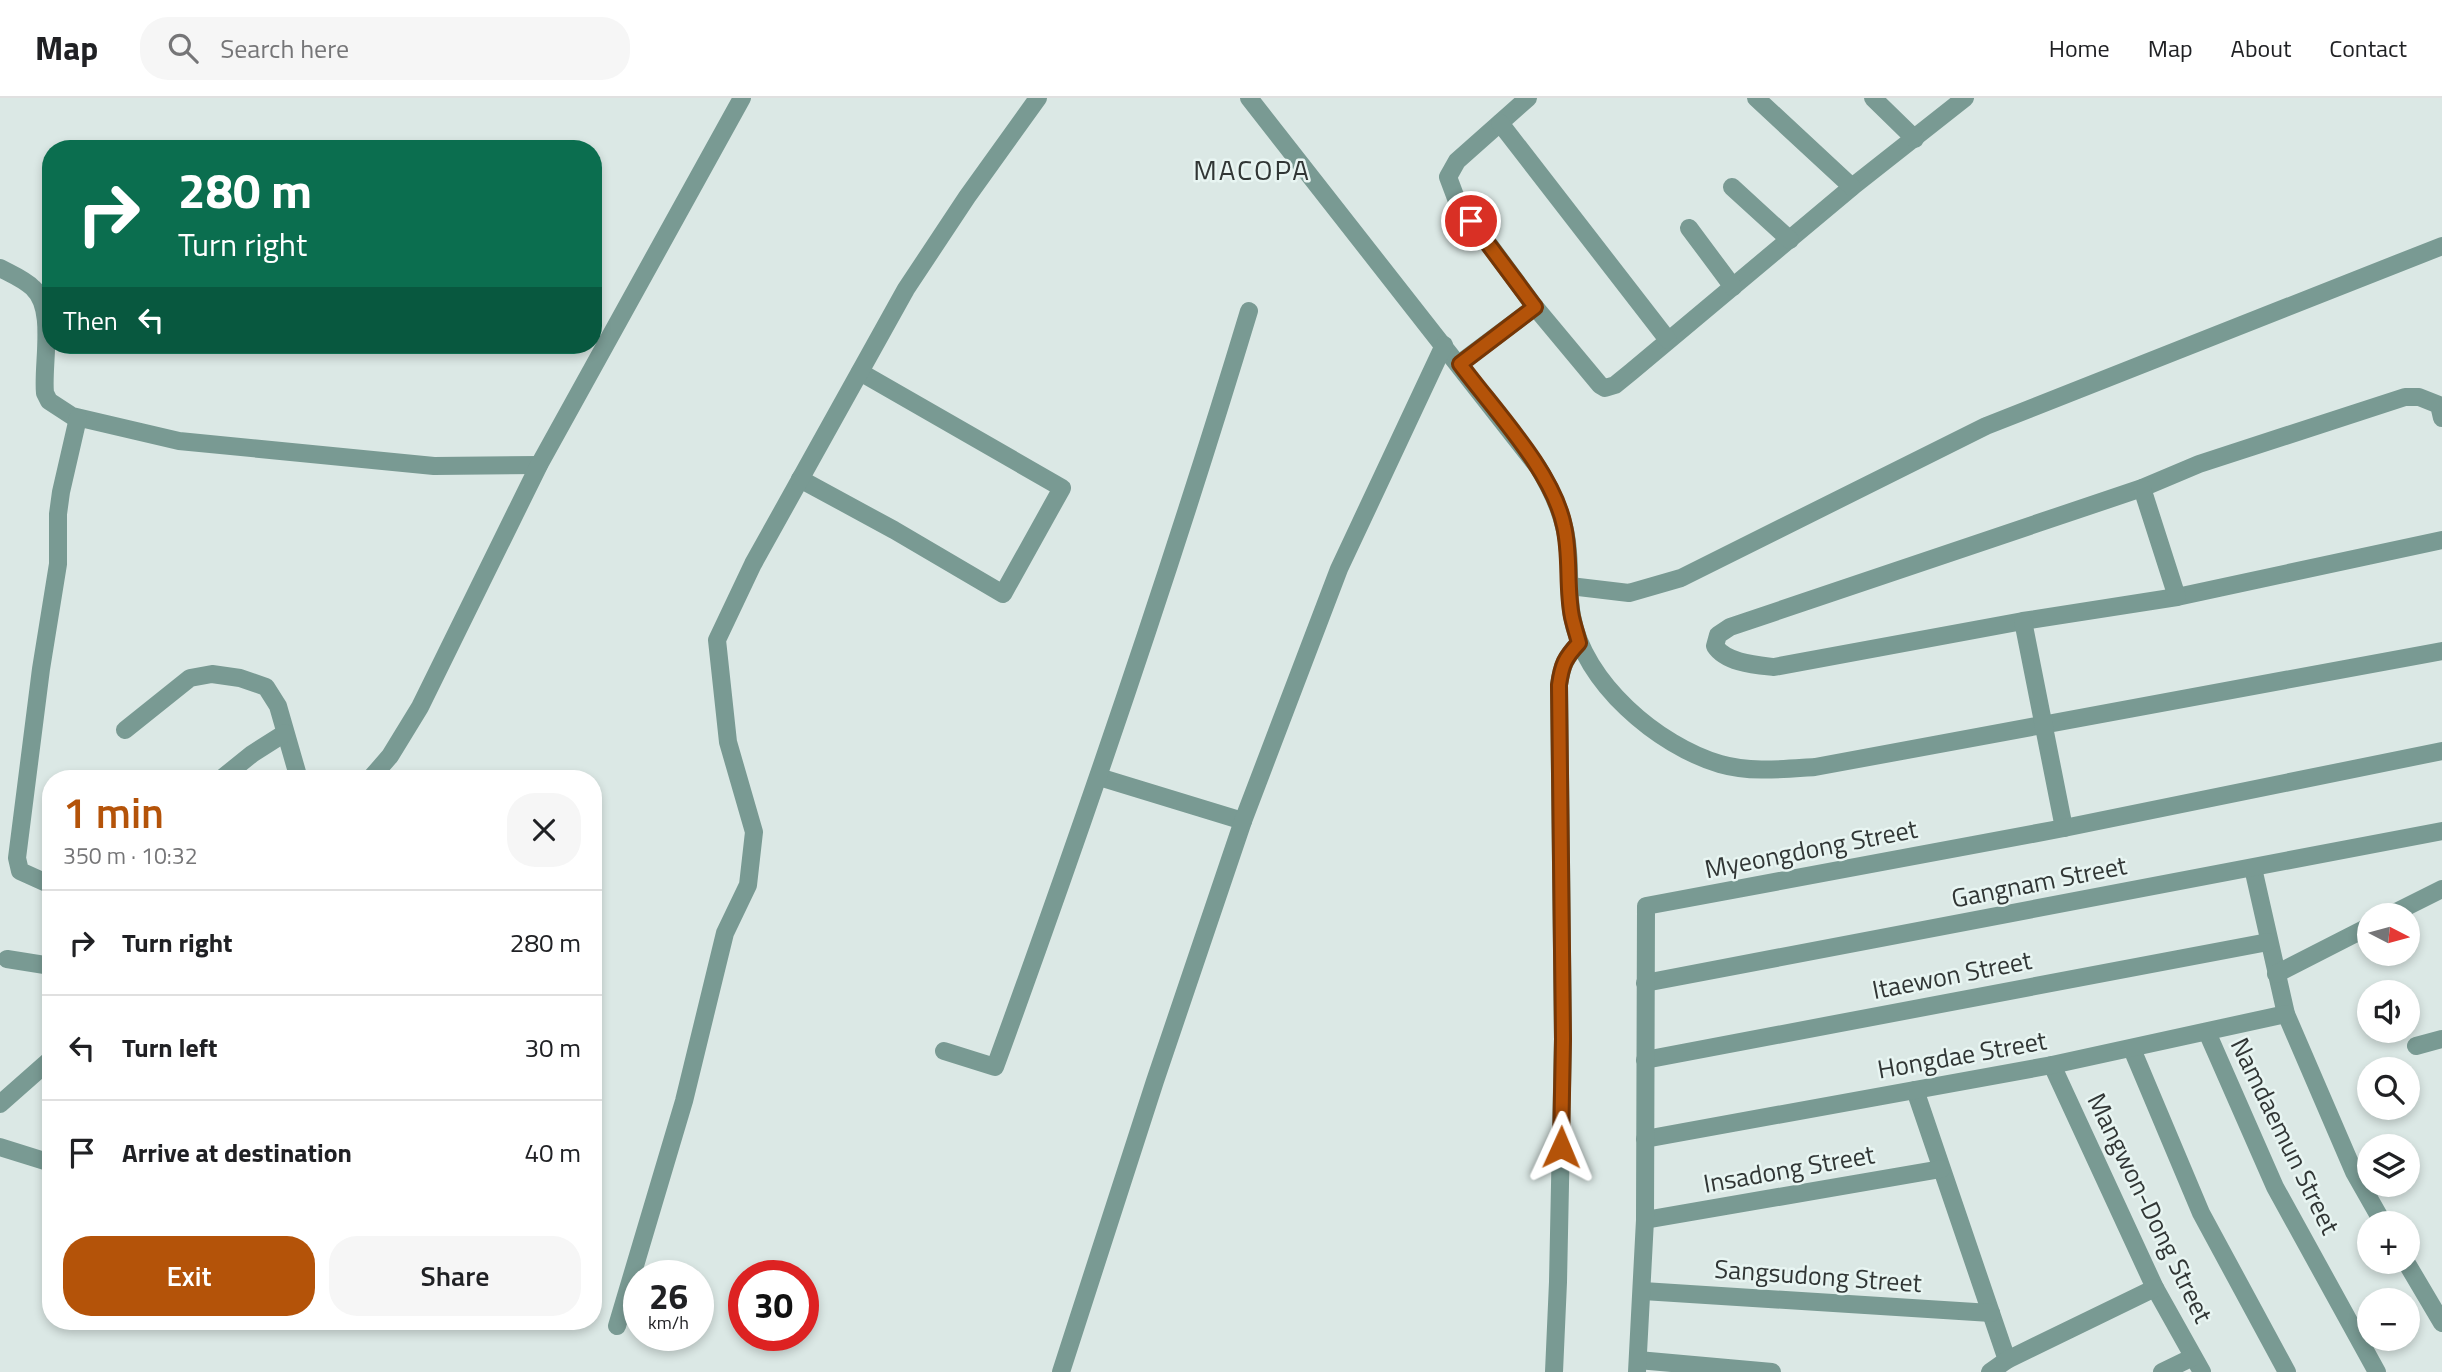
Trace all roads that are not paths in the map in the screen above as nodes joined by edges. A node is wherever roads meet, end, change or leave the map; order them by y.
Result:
1 (741, 98) edge
2 (1038, 98) edge
3 (1249, 98) edge
4 (1528, 98) edge
5 (1756, 98) edge
6 (1873, 98) edge
7 (1965, 98) edge
8 (1500, 123) junction
9 (1915, 139) junction
10 (1732, 187) dead end
11 (1852, 187) junction
12 (1689, 228) dead end
13 (1790, 240) junction
14 (2442, 246) edge
15 (0, 268) edge
16 (1733, 287) junction
17 (42, 306) edge
18 (1535, 307) junction
19 (1249, 311) dead end
20 (1668, 340) junction
21 (1444, 345) junction
22 (602, 352) edge
23 (45, 354) edge
24 (601, 354) edge
25 (1460, 364) junction
26 (860, 372) junction
27 (78, 418) junction
28 (2442, 418) edge
29 (540, 465) junction
30 (800, 479) junction
31 (2142, 488) junction
32 (2442, 540) edge
33 (1570, 586) junction
34 (2177, 597) junction
35 (2023, 621) junction
36 (1579, 643) junction
37 (2442, 651) edge
38 (2043, 725) junction
39 (125, 730) dead end
40 (285, 733) junction
41 (2442, 751) edge
42 (232, 770) edge
43 (296, 770) edge
44 (378, 770) edge
45 (1099, 777) junction
46 (1243, 821) junction
47 (2064, 828) junction
48 (2442, 831) edge
49 (2253, 868) junction
50 (42, 881) edge
51 (2442, 889) edge
52 (2414, 903) edge
53 (2357, 933) edge
54 (2268, 942) junction
55 (7, 959) dead end
56 (42, 965) edge
57 (2276, 974) junction
58 (1645, 983) junction
59 (2286, 1014) junction
60 (2207, 1032) junction
61 (2442, 1039) edge
62 (2416, 1046) dead end
63 (2133, 1049) junction
64 (944, 1051) dead end
65 (1646, 1060) junction
66 (2052, 1065) junction
67 (42, 1067) edge
68 (1915, 1090) junction
69 (0, 1104) edge
70 (1645, 1139) junction
71 (0, 1147) edge
72 (42, 1160) edge
73 (1941, 1169) junction
74 (2377, 1211) edge
75 (1645, 1220) junction
76 (2413, 1274) edge
77 (2155, 1288) junction
78 (1643, 1291) junction
79 (1991, 1313) junction
80 (2442, 1323) edge
81 (617, 1325) dead end
82 (2007, 1360) junction
83 (2197, 1364) edge
84 (1638, 1366) edge
85 (1061, 1372) edge
86 (1554, 1372) edge
87 (1772, 1372) edge
88 (1990, 1372) edge
89 (2162, 1372) edge
90 (2287, 1372) edge
91 (2377, 1372) edge

1 - 22 street
2 - 26 street
3 - 21 street
4 - 8 street
5 - 11 street
6 - 9 street
7 - 9 street
8 - 18 street
8 - 20 street
9 - 11 street
10 - 13 street
11 - 13 street
12 - 16 street
13 - 16 street
14 - 33 street
15 - 17 street
16 - 20 street
18 - 20 street
18 - 25 street
19 - 45 street
21 - 25 street
21 - 46 street
23 - 27 street
24 - 29 street
25 - 33 street
26 - 30 street
26 - 30 street
27 - 29 street
27 - 50 street
28 - 31 street
29 - 44 street
30 - 81 street
31 - 34 street
31 - 35 street
32 - 34 street
33 - 36 street
34 - 35 street
35 - 38 street
36 - 38 street
36 - 86 street
37 - 38 street
38 - 47 street
39 - 40 street
40 - 42 street
40 - 43 street
41 - 47 street, Myeongdong Street
45 - 46 street
45 - 64 street
46 - 85 street
47 - 58 street, Myeongdong Street
48 - 49 street, Gangnam Street
49 - 54 street
49 - 58 street, Gangnam Street
51 - 52 street
53 - 57 street
54 - 57 street
54 - 65 street, Itaewon Street
55 - 56 street
57 - 59 street
58 - 65 street, Myeongdong Street
59 - 60 street, Hongdae Street
59 - 74 street
60 - 63 street, Hongdae Street
60 - 91 street, Namdaemun Street
61 - 62 street
63 - 66 street, Hongdae Street
63 - 90 street
65 - 70 street, Myeongdong Street
66 - 68 street, Hongdae Street
66 - 77 street, Mangwon-Dong Street
67 - 69 street
68 - 70 street, Hongdae Street
68 - 73 street
70 - 75 street, Myeongdong Street
71 - 72 street
73 - 75 street, Insadong Street
73 - 79 street
75 - 78 street, Myeongdong Street
76 - 80 street
77 - 82 street
77 - 83 street, Mangwon-Dong Street
78 - 79 street, Sangsudong Street
78 - 84 street, Myeongdong Street
79 - 82 street
82 - 88 street
83 - 89 street
84 - 87 street

